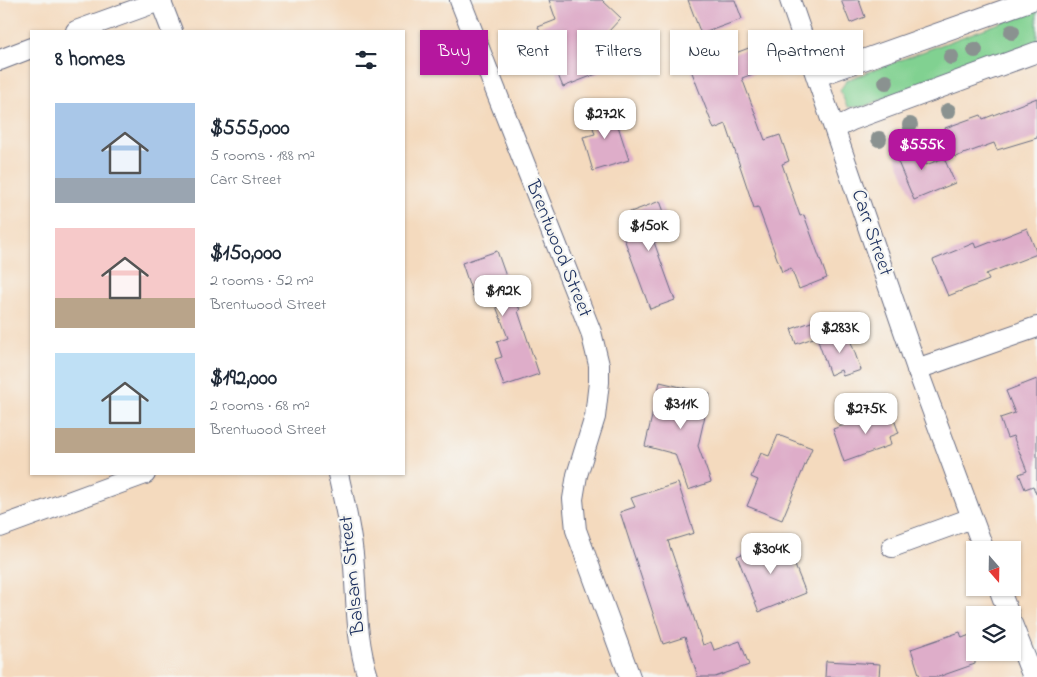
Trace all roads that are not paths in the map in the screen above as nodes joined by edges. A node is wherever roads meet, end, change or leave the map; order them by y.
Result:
1 (460, 0) edge
2 (790, 0) edge
3 (1032, 0) edge
4 (151, 2) edge
5 (79, 30) edge
6 (171, 30) edge
7 (30, 48) edge
8 (1037, 52) edge
9 (0, 60) edge
10 (818, 76) junction
11 (836, 128) junction
12 (1037, 327) edge
13 (918, 369) junction
14 (141, 475) edge
15 (338, 475) edge
16 (972, 518) junction
17 (0, 527) edge
18 (981, 541) edge
19 (892, 547) dead end
20 (1021, 647) edge
21 (368, 677) edge
22 (630, 677) edge
23 (1033, 677) edge

1 - 22 street, Brentwood Street
2 - 10 street, Carr Street
3 - 10 street
4 - 5 street
4 - 6 street
7 - 9 street
8 - 11 street
10 - 11 street, Carr Street
11 - 13 street, Carr Street
12 - 13 street
13 - 16 street, Carr Street
14 - 17 street
15 - 21 street, Balsam Street
16 - 18 street, Carr Street
16 - 19 street
20 - 23 street

